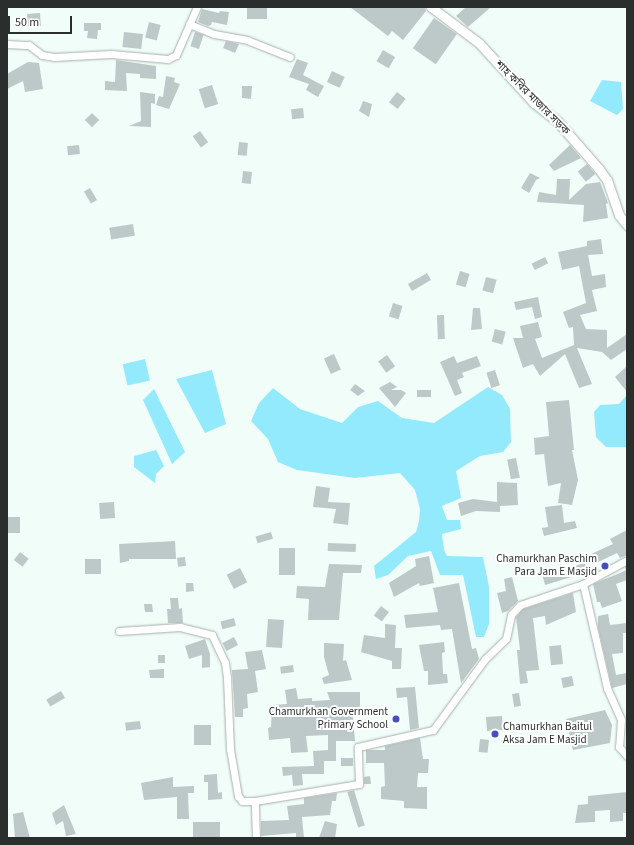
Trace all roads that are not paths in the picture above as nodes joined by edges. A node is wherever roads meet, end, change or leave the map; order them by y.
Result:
1 (197, 7) edge
2 (431, 7) edge
3 (189, 24) junction
4 (7, 44) edge
5 (290, 57) dead end
6 (627, 225) edge
7 (627, 560) edge
8 (583, 584) junction
9 (119, 631) dead end
10 (627, 756) edge
11 (255, 801) junction
12 (256, 838) edge

1 - 3 street
2 - 6 street, শাহ কবির মাজার সড়ক
3 - 4 street
3 - 5 street
7 - 8 street
8 - 10 street
8 - 11 street
9 - 11 street
11 - 12 street

